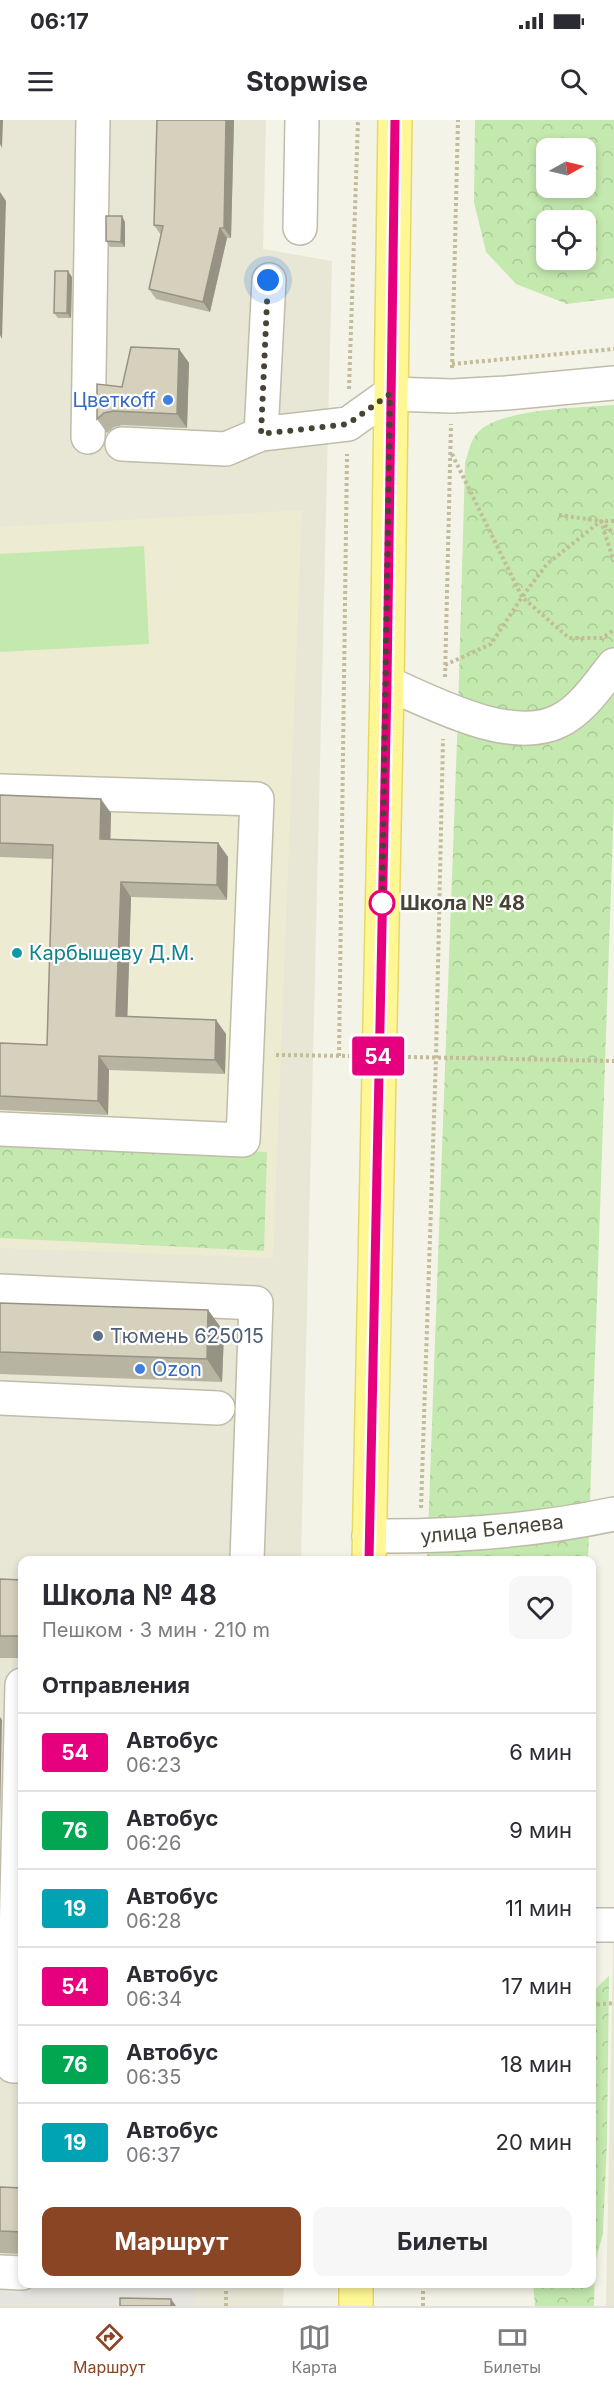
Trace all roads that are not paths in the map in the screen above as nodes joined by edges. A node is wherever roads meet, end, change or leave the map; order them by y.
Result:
1 (93, 120) edge
2 (302, 120) edge
3 (395, 120) edge
4 (300, 228) dead end
5 (268, 280) dead end
6 (614, 383) edge
7 (390, 394) junction
8 (261, 434) junction
9 (88, 437) dead end
10 (122, 444) dead end
11 (614, 665) edge
12 (387, 683) junction
13 (0, 791) edge
14 (0, 1129) edge
15 (0, 1291) edge
16 (0, 1398) edge
17 (218, 1408) dead end
18 (614, 1514) edge
19 (369, 1548) edge
20 (247, 1556) edge
21 (0, 1684) edge
22 (18, 1685) edge
23 (18, 1821) edge
24 (13, 1917) edge
25 (596, 1925) edge
26 (614, 1925) edge
27 (18, 2066) edge
28 (0, 2272) edge
29 (18, 2272) edge
30 (356, 2288) edge
31 (356, 2306) edge

1 - 9 street
2 - 4 street
3 - 7 main road
5 - 8 street
6 - 7 street
7 - 8 street
7 - 12 main road
8 - 10 street
11 - 12 street
12 - 19 main road
13 - 14 street
15 - 20 street
16 - 17 street
18 - 19 street, улица Беляева
21 - 22 street
23 - 24 street
24 - 27 street
25 - 26 street
28 - 29 street
30 - 31 main road

